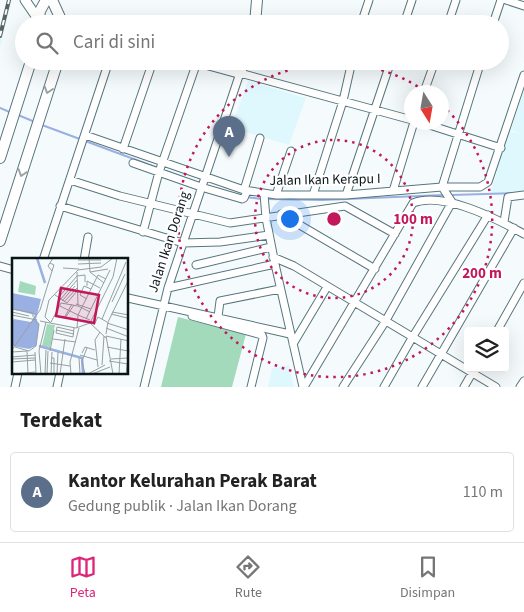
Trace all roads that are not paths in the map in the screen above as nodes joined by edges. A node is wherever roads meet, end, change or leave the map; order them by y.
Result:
1 (25, 0) edge
2 (46, 0) edge
3 (52, 0) edge
4 (257, 0) edge
5 (369, 0) edge
6 (412, 0) edge
7 (456, 0) edge
8 (501, 0) edge
9 (506, 0) edge
10 (524, 6) edge
11 (34, 15) edge
12 (40, 15) edge
13 (59, 15) edge
14 (256, 15) edge
15 (364, 15) edge
16 (407, 15) edge
17 (451, 15) edge
18 (496, 15) edge
19 (27, 70) edge
20 (55, 70) edge
21 (106, 70) edge
22 (150, 70) edge
23 (194, 70) edge
24 (229, 70) edge
25 (241, 70) edge
26 (350, 70) edge
27 (388, 70) edge
28 (432, 70) edge
29 (478, 70) edge
30 (240, 73) junction
31 (524, 75) edge
32 (426, 85) edge
33 (343, 101) junction
34 (374, 109) junction
35 (404, 118) edge
36 (412, 130) edge
37 (445, 130) edge
38 (457, 134) junction
39 (84, 138) junction
40 (260, 138) dead end
41 (501, 148) junction
42 (123, 149) junction
43 (291, 151) dead end
44 (0, 158) edge
45 (133, 162) dead end
46 (161, 167) junction
47 (70, 180) junction
48 (203, 182) junction
49 (442, 188) junction
50 (245, 190) junction
51 (393, 191) junction
52 (276, 195) junction
53 (313, 195) junction
54 (346, 195) junction
55 (524, 195) edge
56 (264, 196) junction
57 (450, 200) junction
58 (150, 204) junction
59 (60, 206) junction
60 (281, 214) junction
61 (192, 215) junction
62 (488, 215) junction
63 (266, 218) junction
64 (504, 222) junction
65 (514, 228) junction
66 (143, 232) junction
67 (395, 234) junction
68 (524, 234) edge
69 (269, 235) junction
70 (88, 237) dead end
71 (0, 241) edge
72 (183, 243) junction
73 (271, 247) junction
74 (44, 258) edge
75 (84, 258) edge
76 (274, 261) junction
77 (196, 265) dead end
78 (375, 269) junction
79 (524, 283) edge
80 (327, 287) junction
81 (168, 288) junction
82 (280, 289) junction
83 (129, 298) edge
84 (356, 303) junction
85 (163, 307) junction
86 (218, 317) junction
87 (385, 322) junction
88 (498, 327) edge
89 (290, 334) junction
90 (412, 338) junction
91 (293, 344) junction
92 (441, 355) junction
93 (464, 366) edge
94 (472, 372) edge
95 (474, 372) edge
96 (18, 374) edge
97 (60, 374) edge
98 (524, 381) edge
99 (15, 387) edge
100 (57, 387) edge
101 (144, 387) edge
102 (251, 387) edge
103 (304, 387) edge
104 (343, 387) edge
105 (384, 387) edge
106 (422, 387) edge
107 (464, 387) edge
108 (496, 387) edge
109 (520, 387) edge

1 - 11 main road
2 - 12 highway
3 - 13 highway
4 - 14 highway
5 - 15 street
6 - 16 street
7 - 17 street
8 - 18 street
9 - 10 street
19 - 44 highway
20 -> 71 highway
21 - 39 street
22 - 42 street
23 - 46 street
24 - 30 highway
25 - 30 highway, Jalan Ikan Dorang
26 - 33 street
27 - 34 street
28 - 32 street
29 - 38 street
30 - 33 street
30 - 48 street, Jalan Ikan Dorang
31 - 41 street
33 - 34 street
33 - 53 street
34 - 35 street
34 - 54 street
36 - 51 street
37 - 38 street
38 - 41 street
38 - 49 street
39 - 42 street, Jalan Ikan Kerapu I
39 - 47 street
40 - 50 street
41 - 49 street, Jalan Ikan Kerapu I
42 - 46 street, Jalan Ikan Kerapu I
43 - 52 street
45 - 46 street
46 - 48 street, Jalan Ikan Kerapu I
46 - 48 street
46 - 58 street
47 - 58 street
47 - 59 street
48 - 50 street, Jalan Ikan Kerapu I
48 - 50 street
48 - 61 street, Jalan Ikan Dorang
49 - 51 street, Jalan Ikan Kerapu I
49 - 57 street
50 - 56 street, Jalan Ikan Kerapu I
51 - 54 street, Jalan Ikan Kerapu I
52 - 53 street, Jalan Ikan Kerapu I
52 - 56 street, Jalan Ikan Kerapu I
53 - 54 street, Jalan Ikan Kerapu I
55 - 64 street
56 - 63 street
57 - 62 street
57 - 67 street
57 - 87 street
58 - 61 street
58 - 66 street
59 - 66 street
59 - 74 street
60 - 63 street
60 - 67 street
60 - 78 street
61 - 63 street
61 - 72 street, Jalan Ikan Dorang
62 - 64 street
62 - 90 street
63 - 69 street
64 - 65 street
65 - 68 street
65 - 92 street
66 - 72 street
67 - 78 street
69 - 72 street
69 - 73 street
70 - 75 street
72 - 81 street, Jalan Ikan Dorang
73 - 76 street
73 - 77 street
76 - 80 street
76 - 81 street
76 - 82 street
78 - 84 street
79 - 88 street
80 - 84 street
80 - 91 street
81 - 85 street, Jalan Ikan Dorang
82 - 86 street
82 - 89 street
83 - 85 street
84 - 87 street
84 - 103 street
85 - 86 street
85 - 101 street, Jalan Ikan Dorang
85 - 102 street
86 - 89 street
87 - 90 street
87 - 104 street
89 - 91 street
90 - 92 street
90 - 105 street
91 - 103 street
92 - 93 street
92 - 106 street
94 - 107 street
95 - 108 street
96 - 99 street
97 - 100 street
98 - 109 street

